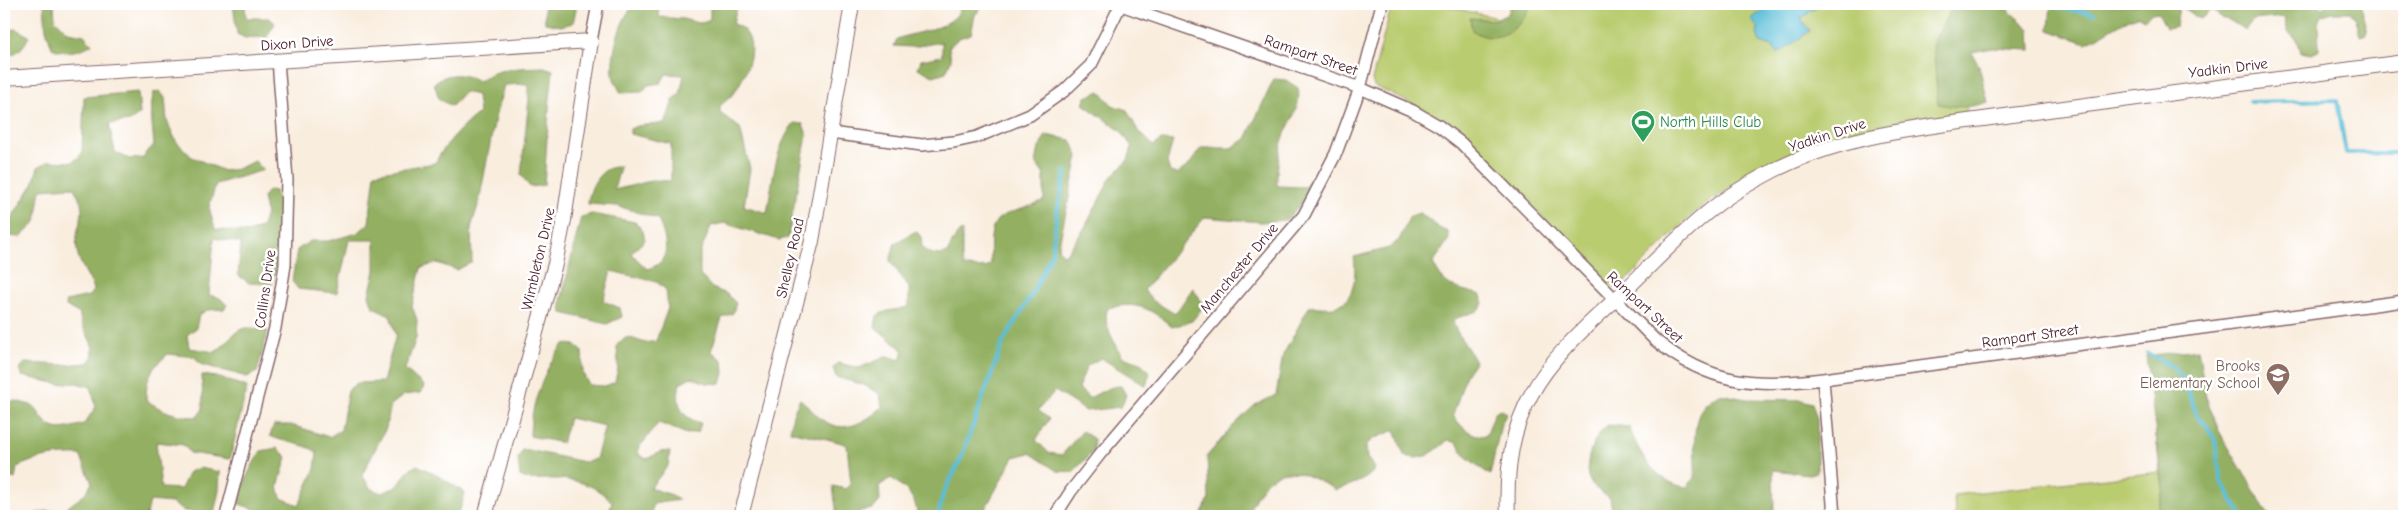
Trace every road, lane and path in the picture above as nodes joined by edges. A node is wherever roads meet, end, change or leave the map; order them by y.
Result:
1 (598, 4) edge
2 (852, 4) edge
3 (1382, 4) edge
4 (1121, 5) edge
5 (592, 41) junction
6 (278, 60) junction
7 (2404, 62) edge
8 (4, 78) edge
9 (1360, 88) junction
10 (830, 133) junction
11 (1615, 300) junction
12 (2404, 301) edge
13 (1823, 379) junction
14 (226, 516) edge
15 (485, 516) edge
16 (742, 516) edge
17 (1055, 516) edge
18 (1508, 516) edge
19 (1834, 516) edge

1 - 5 street, Wimbleton Drive
2 - 10 street, Shelley Road
3 - 9 street, Manchester Drive
4 - 9 street, Rampart Street
4 - 10 street
5 - 6 street, Dixon Drive
5 - 15 street, Wimbleton Drive
6 - 8 street, Dixon Drive
6 - 14 street, Collins Drive
7 - 11 street, Yadkin Drive
9 - 11 street, Rampart Street
9 - 17 street, Manchester Drive
10 - 16 street, Shelley Road
11 - 13 street, Rampart Street
11 - 18 street, Yadkin Drive
12 - 13 street, Rampart Street
13 - 19 street

